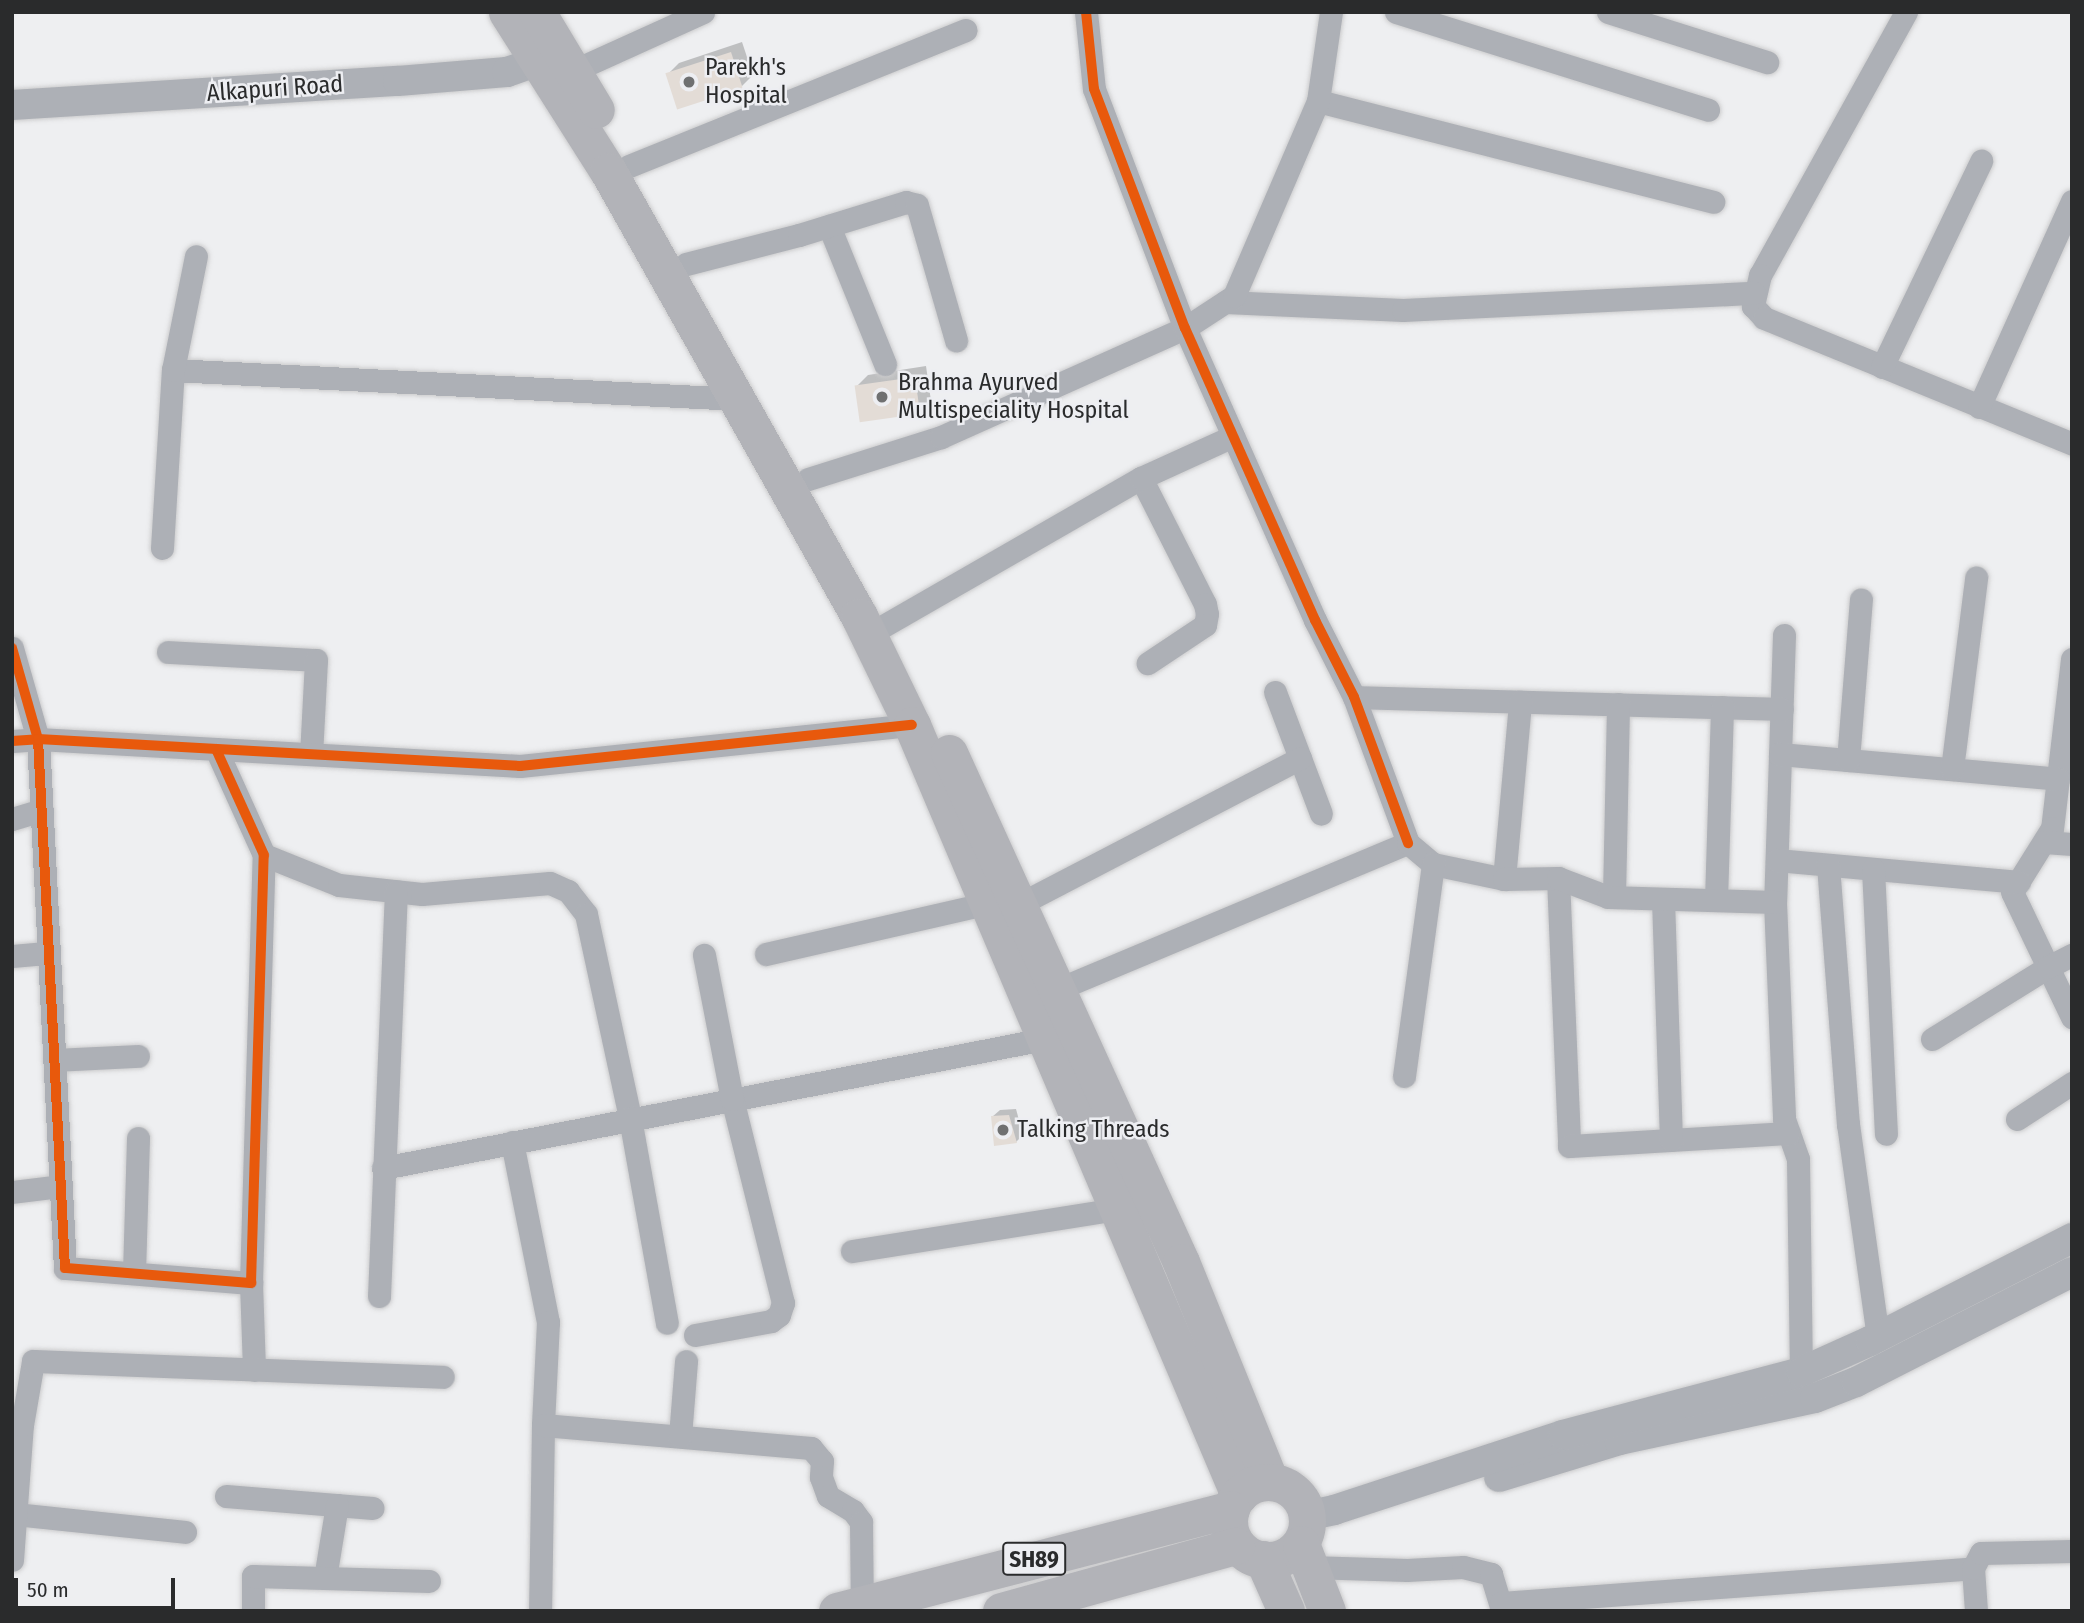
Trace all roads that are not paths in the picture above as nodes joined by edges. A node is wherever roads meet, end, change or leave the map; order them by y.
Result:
1 (507, 12) edge
2 (537, 12) edge
3 (703, 12) edge
4 (1086, 12) edge
5 (1331, 12) edge
6 (1396, 12) edge
7 (1608, 12) edge
8 (1906, 12) edge
9 (966, 30) dead end
10 (536, 62) junction
11 (1767, 62) dead end
12 (573, 71) junction
13 (1318, 101) junction
14 (12, 105) edge
15 (1708, 110) dead end
16 (1981, 161) dead end
17 (629, 166) junction
18 (2072, 201) edge
19 (1713, 202) dead end
20 (829, 226) junction
21 (196, 256) dead end
22 (686, 264) junction
23 (1754, 293) junction
24 (1225, 302) junction
25 (1185, 328) junction
26 (956, 340) dead end
27 (884, 364) dead end
28 (1882, 367) junction
29 (173, 370) junction
30 (738, 399) junction
31 (1979, 407) junction
32 (1233, 436) junction
33 (2072, 444) edge
34 (1141, 478) junction
35 (808, 479) junction
36 (162, 548) dead end
37 (1976, 579) dead end
38 (1861, 600) dead end
39 (885, 625) junction
40 (1784, 635) dead end
41 (12, 648) edge
42 (168, 652) dead end
43 (2072, 659) edge
44 (1148, 663) dead end
45 (1275, 692) dead end
46 (1354, 697) junction
47 (1520, 702) junction
48 (1618, 704) junction
49 (1722, 707) junction
50 (1782, 709) junction
51 (2068, 719) edge
52 (912, 725) junction
53 (38, 739) junction
54 (12, 741) edge
55 (216, 749) junction
56 (311, 754) junction
57 (1780, 754) junction
58 (1300, 758) junction
59 (1848, 760) junction
60 (1952, 769) junction
61 (2058, 779) junction
62 (42, 810) junction
63 (1321, 814) dead end
64 (12, 819) edge
65 (2044, 842) junction
66 (1408, 843) junction
67 (2072, 844) edge
68 (264, 855) junction
69 (1777, 860) junction
70 (1433, 864) junction
71 (1828, 865) junction
72 (1873, 869) junction
73 (1558, 878) junction
74 (1504, 879) junction
75 (2018, 882) junction
76 (396, 891) junction
77 (1614, 897) junction
78 (1663, 899) junction
79 (1716, 900) junction
80 (1776, 902) junction
81 (1002, 904) junction
82 (49, 953) junction
83 (766, 954) dead end
84 (704, 955) dead end
85 (2072, 955) edge
86 (12, 956) edge
87 (2048, 967) junction
88 (1056, 990) junction
89 (2072, 1017) edge
90 (1044, 1039) junction
91 (1932, 1039) dead end
92 (138, 1056) dead end
93 (54, 1060) junction
94 (1404, 1076) dead end
95 (2072, 1083) edge
96 (732, 1099) junction
97 (630, 1118) junction
98 (2017, 1119) dead end
99 (1789, 1133) junction
100 (1886, 1134) dead end
101 (138, 1138) dead end
102 (1671, 1140) junction
103 (512, 1142) junction
104 (383, 1168) junction
105 (61, 1186) junction
106 (12, 1192) edge
107 (1116, 1209) junction
108 (2072, 1238) edge
109 (852, 1251) dead end
110 (2072, 1272) edge
111 (134, 1273) junction
112 (251, 1283) junction
113 (379, 1296) dead end
114 (667, 1324) dead end
115 (695, 1335) dead end
116 (1878, 1337) junction
117 (686, 1361) dead end
118 (254, 1370) junction
119 (1801, 1372) junction
120 (443, 1377) dead end
121 (17, 1424) edge
122 (543, 1424) junction
123 (680, 1436) junction
124 (1246, 1495) junction
125 (226, 1496) dead end
126 (337, 1505) junction
127 (373, 1508) dead end
128 (15, 1514) junction
129 (186, 1532) dead end
130 (1305, 1541) junction
131 (2072, 1551) edge
132 (1250, 1553) junction
133 (12, 1560) edge
134 (1973, 1568) junction
135 (325, 1578) junction
136 (429, 1581) dead end
137 (1502, 1607) edge
138 (854, 1608) edge
139 (253, 1611) edge
140 (540, 1611) edge
141 (1000, 1611) edge
142 (1286, 1611) edge
143 (1327, 1611) edge
144 (1976, 1611) edge

1 - 10 main road
2 - 12 main road
3 - 12 street
4 - 25 street
5 - 13 street
6 - 15 street
7 - 11 street
8 - 23 street
9 - 17 street
10 - 14 street, Alkapuri Road
10 - 30 main road
12 - 17 main road
13 - 19 street
13 - 24 street
16 - 28 street
17 - 22 main road
18 - 31 street
20 - 22 street
20 - 26 street
20 - 27 street
21 - 29 street
22 - 35 main road
23 - 24 street
23 - 28 street
24 - 25 street
25 - 32 street
25 - 35 street
28 - 31 street
29 - 30 street
29 - 36 street
30 - 52 main road
31 - 33 street
32 - 34 street
32 - 46 street
34 - 39 street
34 - 44 street
35 - 39 main road
37 - 60 street
38 - 59 street
39 - 81 main road
40 - 50 street
41 - 53 street
42 - 56 street
43 - 51 street
45 - 58 street
46 - 47 street
46 - 66 street
47 - 48 street
47 - 74 street
48 - 49 street
48 - 77 street
49 - 50 street
49 - 79 street
50 - 57 street
51 - 61 street
52 - 56 street
52 - 81 main road
53 - 54 street
53 - 55 street
53 - 62 street
55 - 56 street
55 - 68 street
57 - 59 street
57 - 69 street
58 - 63 street
58 - 81 street
59 - 60 street
60 - 61 street
61 - 65 street
62 - 64 street
62 - 82 street
65 - 67 street
65 - 75 street
66 - 70 street
66 - 88 street
68 - 76 street
68 - 112 street
69 - 71 street
69 - 80 street
70 - 74 street
70 - 94 street
71 - 72 street
71 - 116 street
72 - 75 street
72 - 100 street
73 - 74 street
73 - 77 street
73 - 102 street
75 - 87 street
76 - 97 street
76 - 104 street
77 - 78 street
78 - 79 street
78 - 102 street
79 - 80 street
80 - 99 street
81 - 83 street
81 - 88 main road
81 - 90 main road
82 - 86 street
82 - 93 street
84 - 96 street
85 - 87 street
87 - 89 street
87 - 91 street
88 - 124 main road
90 - 96 street
90 - 107 main road
92 - 93 street
93 - 105 street
95 - 98 street
96 - 97 street
96 - 115 street
97 - 103 street
97 - 114 street
99 - 102 street
99 - 119 street
101 - 111 street
103 - 104 street
103 - 122 street
104 - 113 street
105 - 106 street
105 - 111 street
107 - 109 street
107 - 124 main road
108 - 116 street
110 - 130 street
111 - 112 street
112 - 118 street
116 - 119 street
117 - 123 street
118 - 120 street
118 - 121 street
119 - 130 street
121 - 128 street
122 - 123 street
122 - 140 street
123 - 138 street
124 - 130 main road
124 - 132 main road
124 - 138 main road, SH89
125 - 126 street
126 - 127 street
126 - 135 street
128 - 129 street
128 - 133 street
130 - 132 main road
130 - 137 street
130 - 143 main road
131 - 134 street
132 - 141 main road, SH89
132 - 142 main road
134 - 137 street
134 - 144 street
135 - 136 street
135 - 139 street

